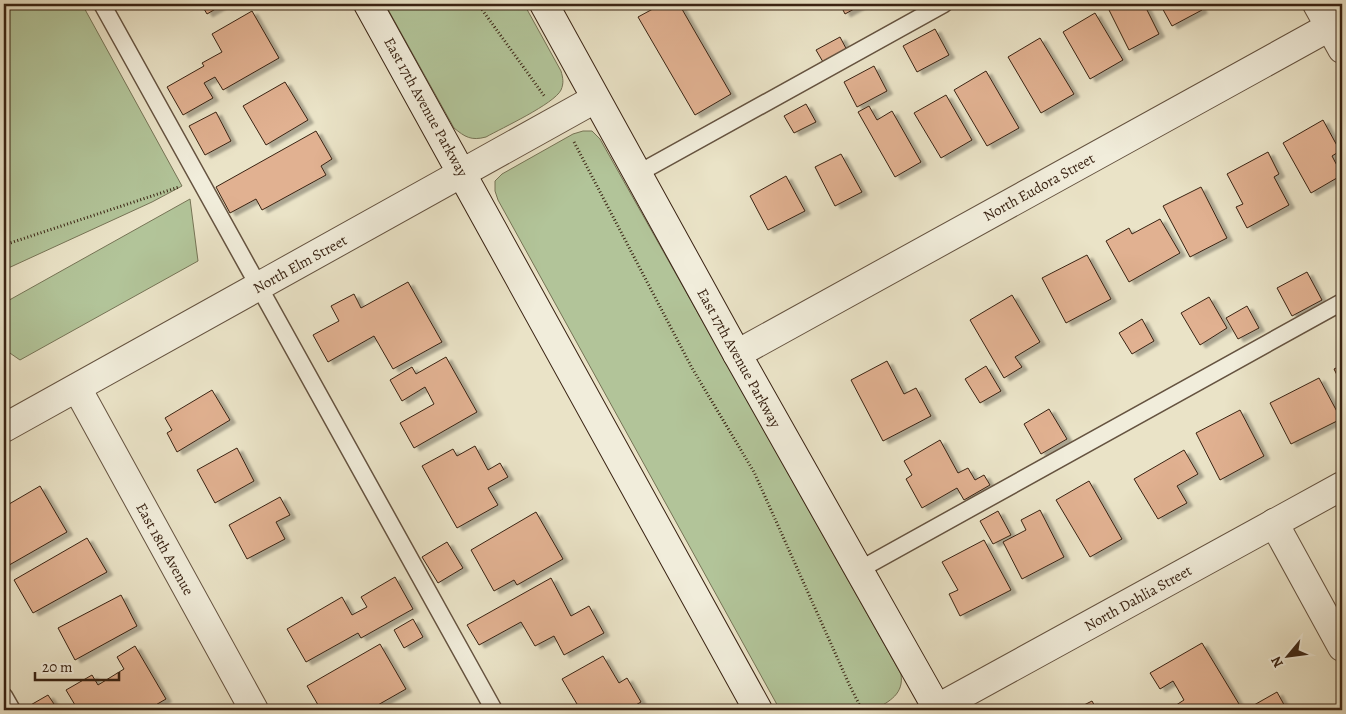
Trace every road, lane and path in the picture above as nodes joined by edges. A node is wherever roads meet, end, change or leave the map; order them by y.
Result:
1 (102, 4) edge
2 (368, 4) edge
3 (478, 4) edge
4 (544, 4) edge
5 (944, 4) edge
6 (1317, 4) edge
7 (1338, 32) edge
8 (595, 99) junction
9 (561, 118) junction
10 (463, 174) junction
11 (637, 174) junction
12 (182, 186) dead end
13 (4, 245) edge
14 (259, 287) junction
15 (1342, 302) edge
16 (737, 354) junction
17 (77, 388) junction
18 (4, 428) edge
19 (1342, 486) edge
20 (1274, 523) junction
21 (859, 570) junction
22 (1342, 647) edge
23 (4, 696) edge
24 (12, 710) edge
25 (254, 710) edge
26 (494, 710) edge
27 (758, 710) edge
28 (862, 710) edge
29 (937, 710) edge

1 - 14 lane
2 - 10 street, East 17th Avenue Parkway
3 - 9 path
4 - 8 street, East 17th Avenue Parkway
5 - 11 lane
6 - 7 street
7 - 16 street, North Eudora Street
8 - 9 street, North Elm Street
8 - 11 street, East 17th Avenue Parkway
9 - 10 street, North Elm Street
9 - 28 path
10 - 14 street, North Elm Street
10 - 27 street, East 17th Avenue Parkway
11 - 16 street, East 17th Avenue Parkway
12 - 13 path
14 - 17 street, North Elm Street
14 - 26 lane
15 - 21 lane
16 - 21 street, East 17th Avenue Parkway
17 - 18 street, North Elm Street
17 - 25 street, East 18th Avenue
19 - 20 street, North Dahlia Street
20 - 22 street
20 - 29 street, North Dahlia Street
21 - 29 street, East 17th Avenue Parkway
23 - 24 lane

